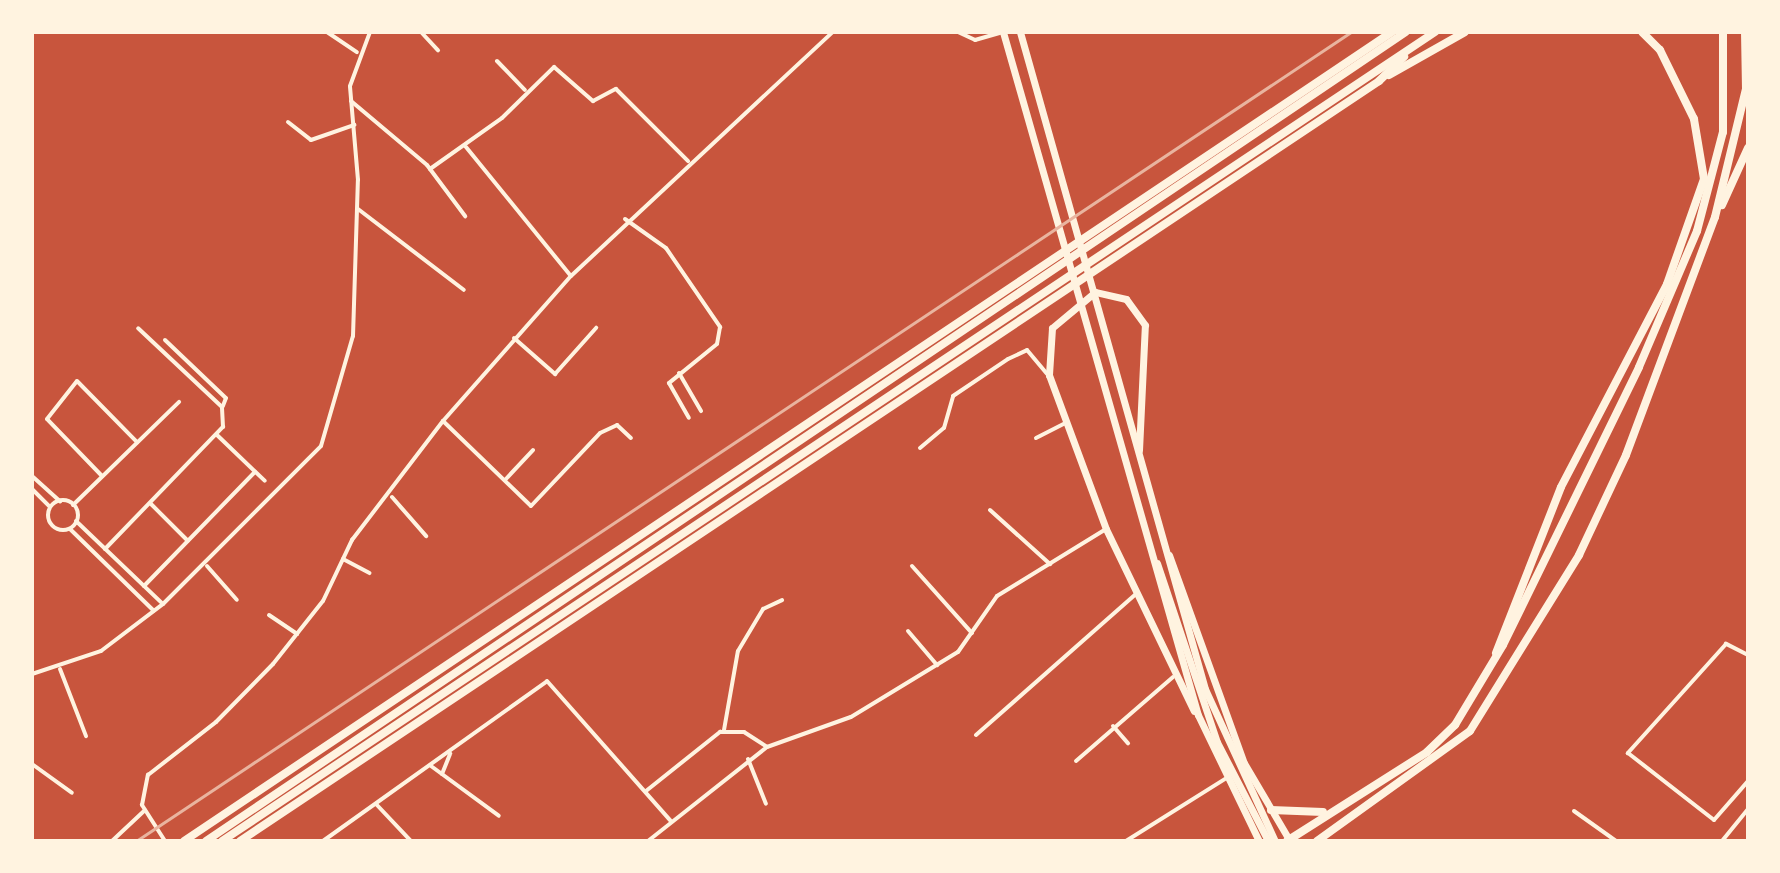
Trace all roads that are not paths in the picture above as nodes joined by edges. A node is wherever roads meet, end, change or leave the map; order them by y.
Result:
1 (327, 32) edge
2 (370, 32) edge
3 (421, 32) edge
4 (833, 32) edge
5 (958, 32) edge
6 (1003, 32) edge
7 (1020, 32) edge
8 (1392, 32) edge
9 (1406, 32) edge
10 (1435, 32) edge
11 (1441, 32) edge
12 (1465, 32) edge
13 (1642, 32) edge
14 (1723, 32) edge
15 (1745, 32) edge
16 (438, 50) dead end
17 (357, 52) junction
18 (497, 61) dead end
19 (1379, 81) junction
20 (525, 90) junction
21 (351, 101) junction
22 (288, 122) dead end
23 (354, 125) junction
24 (466, 147) junction
25 (1748, 148) edge
26 (689, 161) junction
27 (430, 169) junction
28 (358, 209) junction
29 (465, 216) dead end
30 (1715, 217) junction
31 (625, 219) junction
32 (571, 276) junction
33 (464, 290) dead end
34 (138, 328) dead end
35 (596, 328) dead end
36 (514, 338) junction
37 (165, 340) dead end
38 (679, 373) junction
39 (1049, 375) junction
40 (179, 402) dead end
41 (222, 407) junction
42 (701, 411) dead end
43 (689, 418) dead end
44 (443, 421) junction
45 (1065, 423) junction
46 (217, 435) junction
47 (631, 438) dead end
48 (1036, 438) dead end
49 (137, 442) junction
50 (920, 448) dead end
51 (533, 450) dead end
52 (1139, 450) junction
53 (255, 472) junction
54 (32, 476) edge
55 (102, 476) junction
56 (505, 480) junction
57 (265, 481) dead end
58 (32, 489) edge
59 (392, 497) junction
60 (60, 501) junction
61 (151, 504) junction
62 (73, 505) junction
63 (50, 507) junction
64 (990, 510) dead end
65 (76, 521) junction
66 (70, 529) junction
67 (1106, 529) junction
68 (426, 536) dead end
69 (188, 541) junction
70 (1165, 546) junction
71 (1149, 547) junction
72 (105, 549) junction
73 (343, 559) junction
74 (1050, 564) junction
75 (207, 566) junction
76 (912, 566) dead end
77 (369, 573) dead end
78 (1167, 576) junction
79 (144, 586) junction
80 (1135, 595) junction
81 (237, 600) dead end
82 (782, 600) dead end
83 (163, 604) junction
84 (154, 611) junction
85 (269, 615) dead end
86 (908, 631) dead end
87 (972, 633) junction
88 (297, 634) junction
89 (1748, 655) edge
90 (1494, 662) junction
91 (937, 665) junction
92 (60, 669) junction
93 (32, 674) edge
94 (1173, 677) junction
95 (1198, 715) junction
96 (1113, 726) junction
97 (724, 730) junction
98 (976, 735) dead end
99 (86, 736) dead end
100 (1128, 743) dead end
101 (767, 747) junction
102 (451, 752) junction
103 (748, 759) junction
104 (1076, 761) dead end
105 (32, 764) edge
106 (431, 766) junction
107 (442, 774) junction
108 (1225, 779) junction
109 (1748, 781) edge
110 (646, 791) junction
111 (72, 793) dead end
112 (376, 804) junction
113 (766, 804) dead end
114 (1748, 809) edge
115 (145, 810) junction
116 (1271, 810) junction
117 (1574, 811) dead end
118 (1324, 812) junction
119 (499, 816) dead end
120 (1742, 816) junction
121 (671, 821) junction
122 (1748, 821) edge
123 (1278, 822) junction
124 (1335, 830) junction
125 (1257, 838) edge
126 (1289, 840) edge
127 (112, 841) edge
128 (165, 841) edge
129 (184, 841) edge
130 (206, 841) edge
131 (222, 841) edge
132 (240, 841) edge
133 (323, 841) edge
134 (411, 841) edge
135 (648, 841) edge
136 (1126, 841) edge
137 (1268, 841) edge
138 (1275, 841) edge
139 (1317, 841) edge
140 (1327, 841) edge
141 (1616, 841) edge
142 (1722, 841) edge

1 - 17 street
2 - 17 street
3 - 16 street
4 - 26 street
5 - 6 street
6 - 71 main road
7 - 52 main road
8 - 129 highway
9 - 130 highway
10 - 131 highway
11 - 19 highway
12 - 19 highway
13 - 90 highway
14 - 90 highway
15 - 30 highway
17 - 21 street
18 - 20 street
19 - 132 highway
20 - 24 street
20 - 26 street
21 - 23 street
21 - 27 street
22 - 23 street
23 - 28 street
24 - 27 street
24 - 32 street
25 - 30 highway
26 - 31 street
27 - 29 street
28 - 33 street
28 - 75 street
30 - 124 highway
31 - 32 street
31 - 38 street
32 - 36 street
34 - 41 street
35 - 36 street
36 - 44 street
37 - 41 street
38 - 42 street
38 - 43 street
39 - 45 main road
39 - 50 street
39 - 52 main road
40 - 49 street
41 - 46 street
44 - 56 street
44 - 59 street
45 - 48 street
45 - 67 main road
46 - 53 street
46 - 61 street
47 - 56 street
49 - 55 street
49 - 55 street
51 - 56 street
52 - 70 main road
53 - 57 street
53 - 69 street
54 - 60 street
55 - 62 street
58 - 63 street
59 - 68 street
59 - 73 street
60 - 62 street
60 - 63 street
61 - 69 street
61 - 72 street
62 - 65 street
63 - 66 street
64 - 74 street
65 - 66 street
65 - 72 street
66 - 84 street
67 - 74 street
67 - 80 main road
69 - 79 street
70 - 78 main road
70 - 116 main road
71 - 78 main road
71 - 95 main road
72 - 79 street
73 - 77 street
73 - 88 street
74 - 87 street
75 - 81 street
75 - 83 street
76 - 87 street
78 - 137 main road
78 - 138 main road
79 - 83 street
80 - 94 main road
80 - 98 street
82 - 97 street
83 - 84 street
84 - 92 street
85 - 88 street
86 - 91 street
87 - 91 street
88 - 115 street
89 - 109 street
90 - 118 highway
91 - 101 street
92 - 93 street
92 - 99 street
94 - 95 main road
94 - 96 street
95 - 108 main road
96 - 100 street
96 - 104 street
97 - 101 street
97 - 110 street
101 - 103 street
102 - 106 street
102 - 107 street
102 - 110 street
103 - 113 street
103 - 121 street
105 - 111 street
106 - 107 street
106 - 112 street
107 - 119 street
108 - 125 main road
108 - 136 street
110 - 121 street
112 - 133 street
112 - 134 street
114 - 120 street
115 - 127 street
115 - 128 street
116 - 118 highway
116 - 123 main road
117 - 141 street
118 - 126 highway
120 - 122 street
120 - 142 street
121 - 135 street
123 - 125 main road
123 - 126 main road
124 - 139 highway
124 - 140 highway

